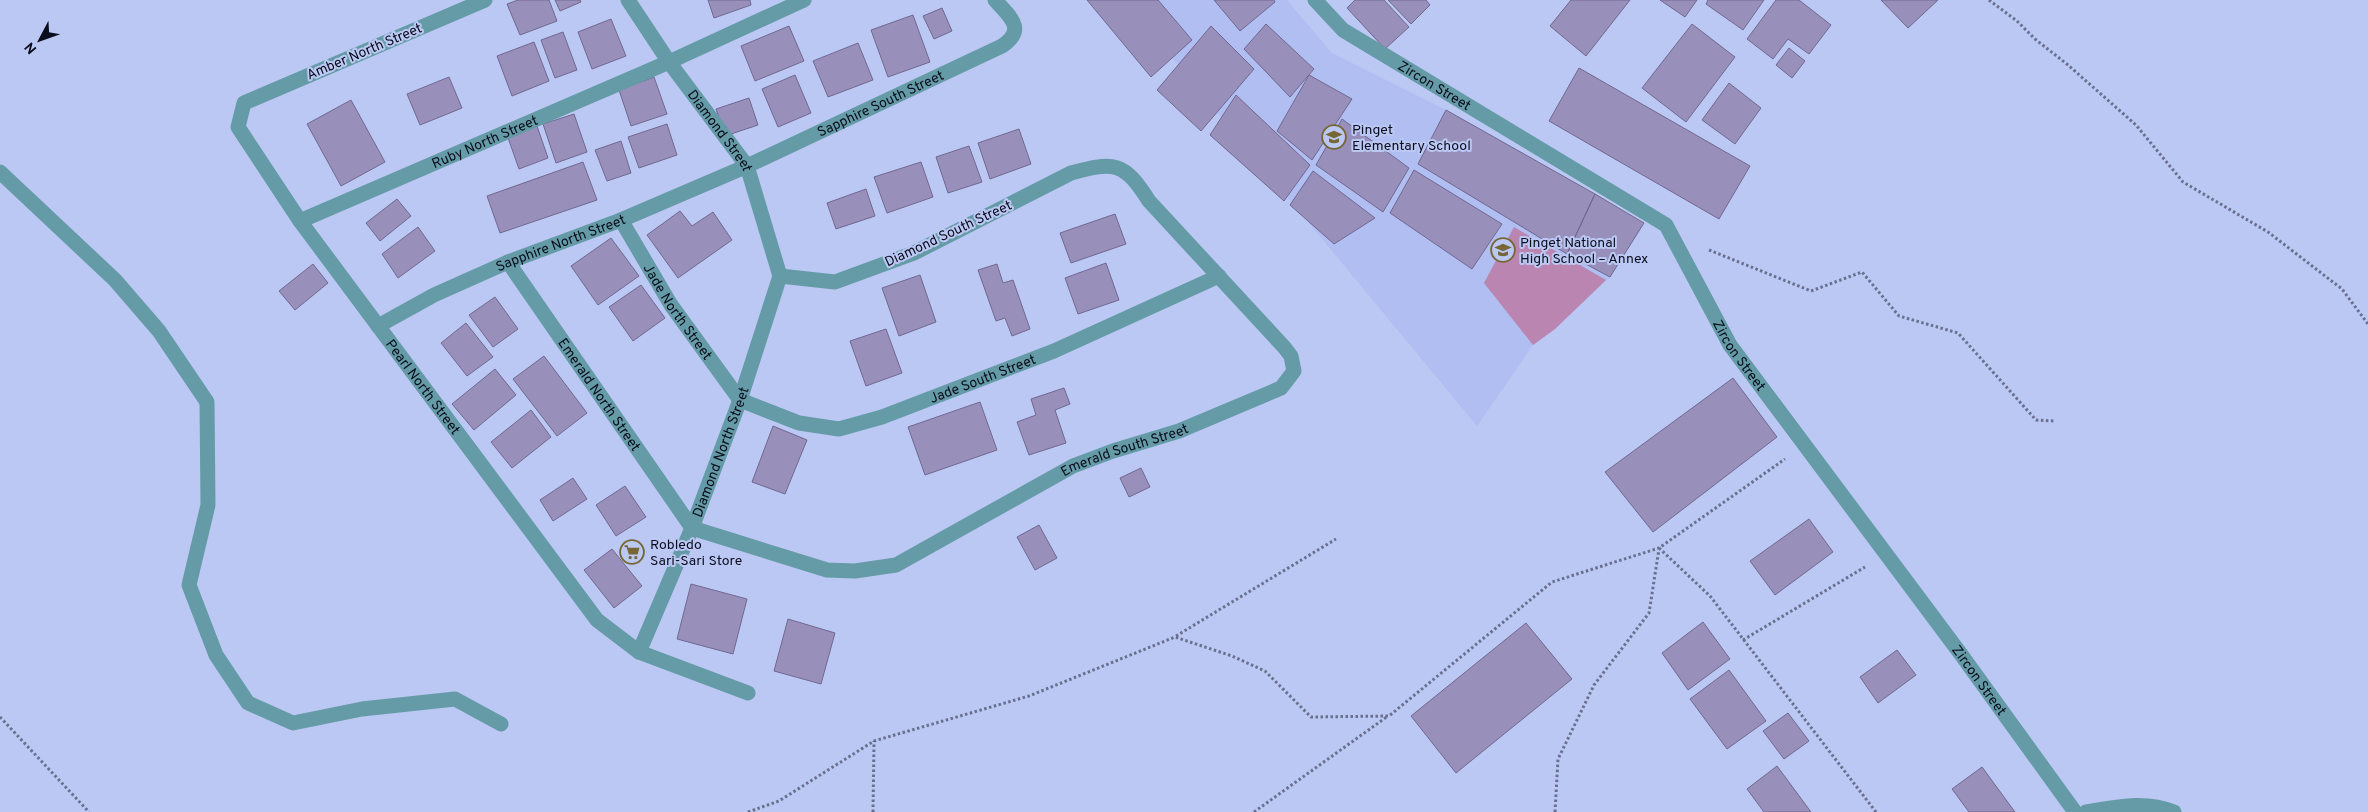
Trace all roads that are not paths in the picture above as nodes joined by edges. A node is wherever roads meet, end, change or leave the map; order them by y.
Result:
1 (485, 0) edge
2 (628, 0) edge
3 (804, 0) edge
4 (995, 0) edge
5 (1315, 0) edge
6 (669, 62) junction
7 (244, 103) joint
8 (747, 166) junction
9 (1113, 166) joint
10 (0, 172) edge
11 (621, 220) junction
12 (300, 221) junction
13 (508, 262) junction
14 (780, 276) junction
15 (1219, 276) junction
16 (378, 326) junction
17 (740, 400) junction
18 (692, 528) junction
19 (639, 652) junction
20 (748, 693) dead end
21 (501, 724) dead end
22 (2075, 812) edge
23 (2086, 812) edge
24 (2174, 812) edge

1 - 7 street, Amber North Street
2 - 6 street, Diamond Street
3 - 6 street, Ruby North Street
4 - 8 street, Sapphire South Street
5 - 22 street, Zircon Street
6 - 8 street, Diamond Street
6 - 12 street, Ruby North Street
7 - 12 street, Pearl North Street
8 - 11 street, Sapphire North Street
8 - 14 street, Diamond Street
9 - 14 street, Diamond South Street
9 - 15 street, Emerald South Street
10 - 21 street
11 - 13 street, Sapphire North Street
11 - 17 street, Jade North Street
12 - 16 street, Pearl North Street
13 - 16 street, Sapphire North Street
13 - 18 street, Emerald North Street
14 - 17 street, Diamond North Street
15 - 17 street, Jade South Street
15 - 18 street, Emerald South Street
16 - 19 street, Pearl North Street
17 - 18 street, Diamond North Street
18 - 19 street, Diamond North Street
19 - 20 street, Pearl North Street
23 - 24 street

